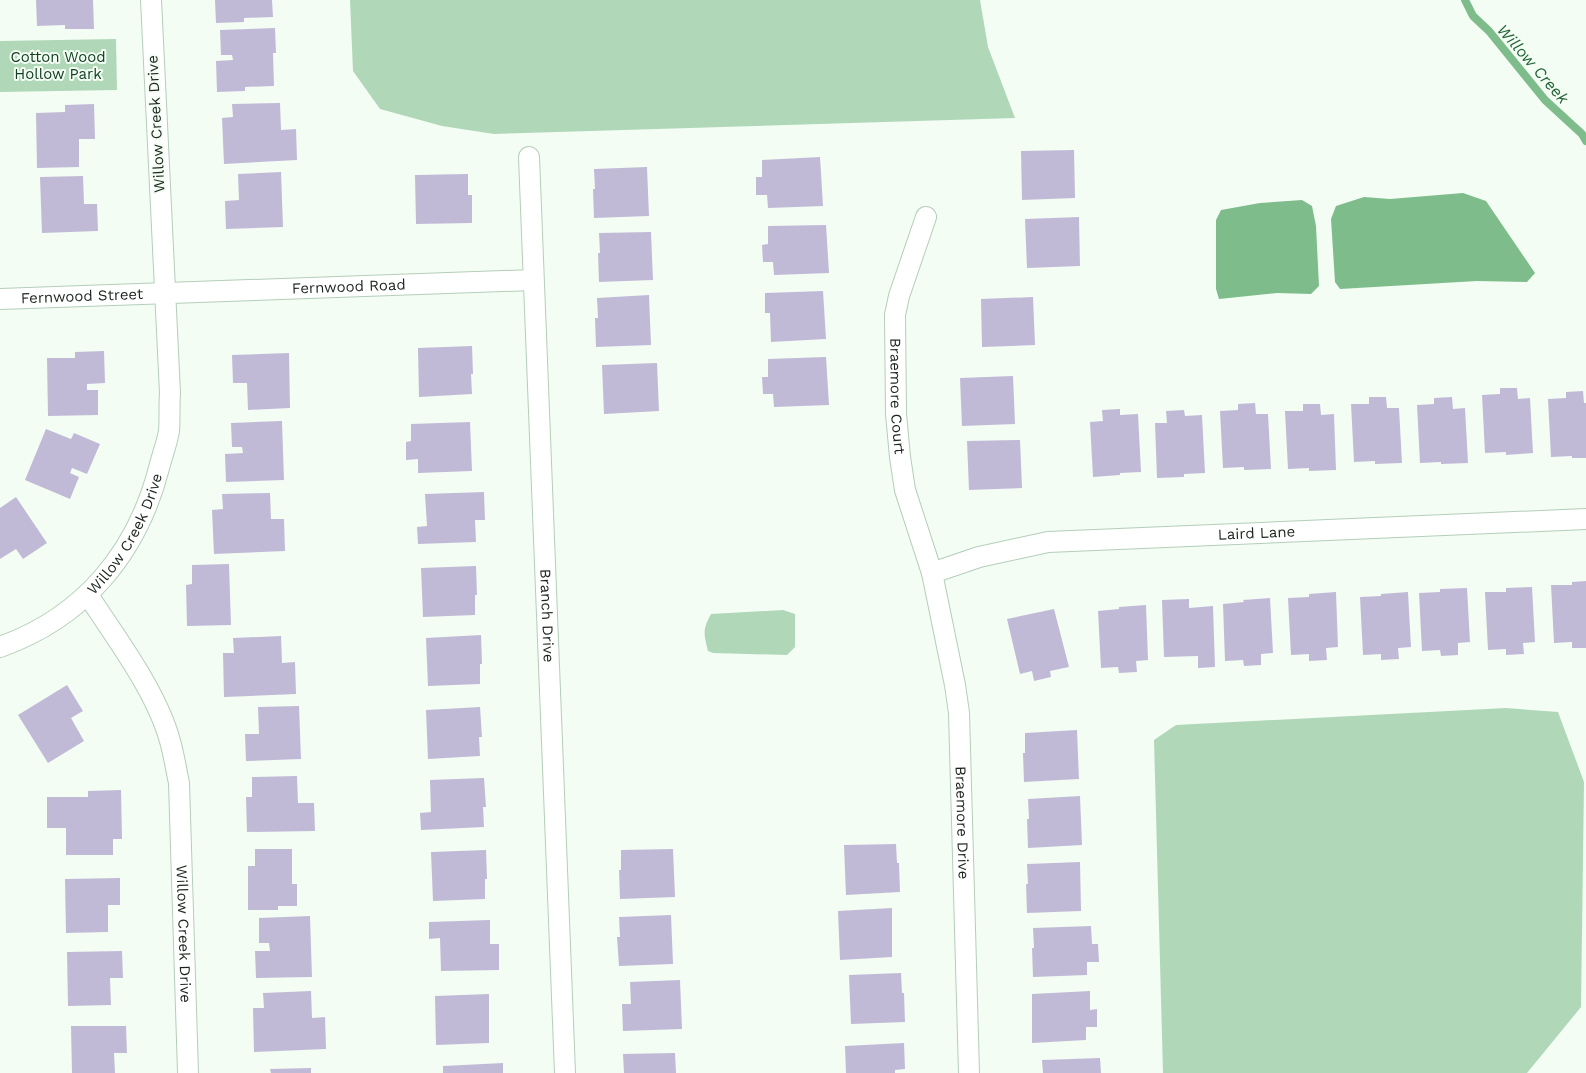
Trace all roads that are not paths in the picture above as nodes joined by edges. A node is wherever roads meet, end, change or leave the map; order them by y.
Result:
1 (151, 0) edge
2 (529, 157) dead end
3 (926, 217) dead end
4 (533, 280) junction
5 (165, 293) junction
6 (0, 299) edge
7 (1586, 519) edge
8 (932, 573) junction
9 (88, 595) junction
10 (0, 647) edge
11 (188, 1073) edge
12 (565, 1073) edge
13 (969, 1073) edge

1 - 5 street, Willow Creek Drive
2 - 4 street, Branch Drive
3 - 8 street, Braemore Court
4 - 5 street, Fernwood Road
4 - 12 street, Branch Drive
5 - 6 street, Fernwood Street
5 - 9 street, Willow Creek Drive
7 - 8 street, Laird Lane
8 - 13 street, Braemore Drive
9 - 10 street
9 - 11 street, Willow Creek Drive

